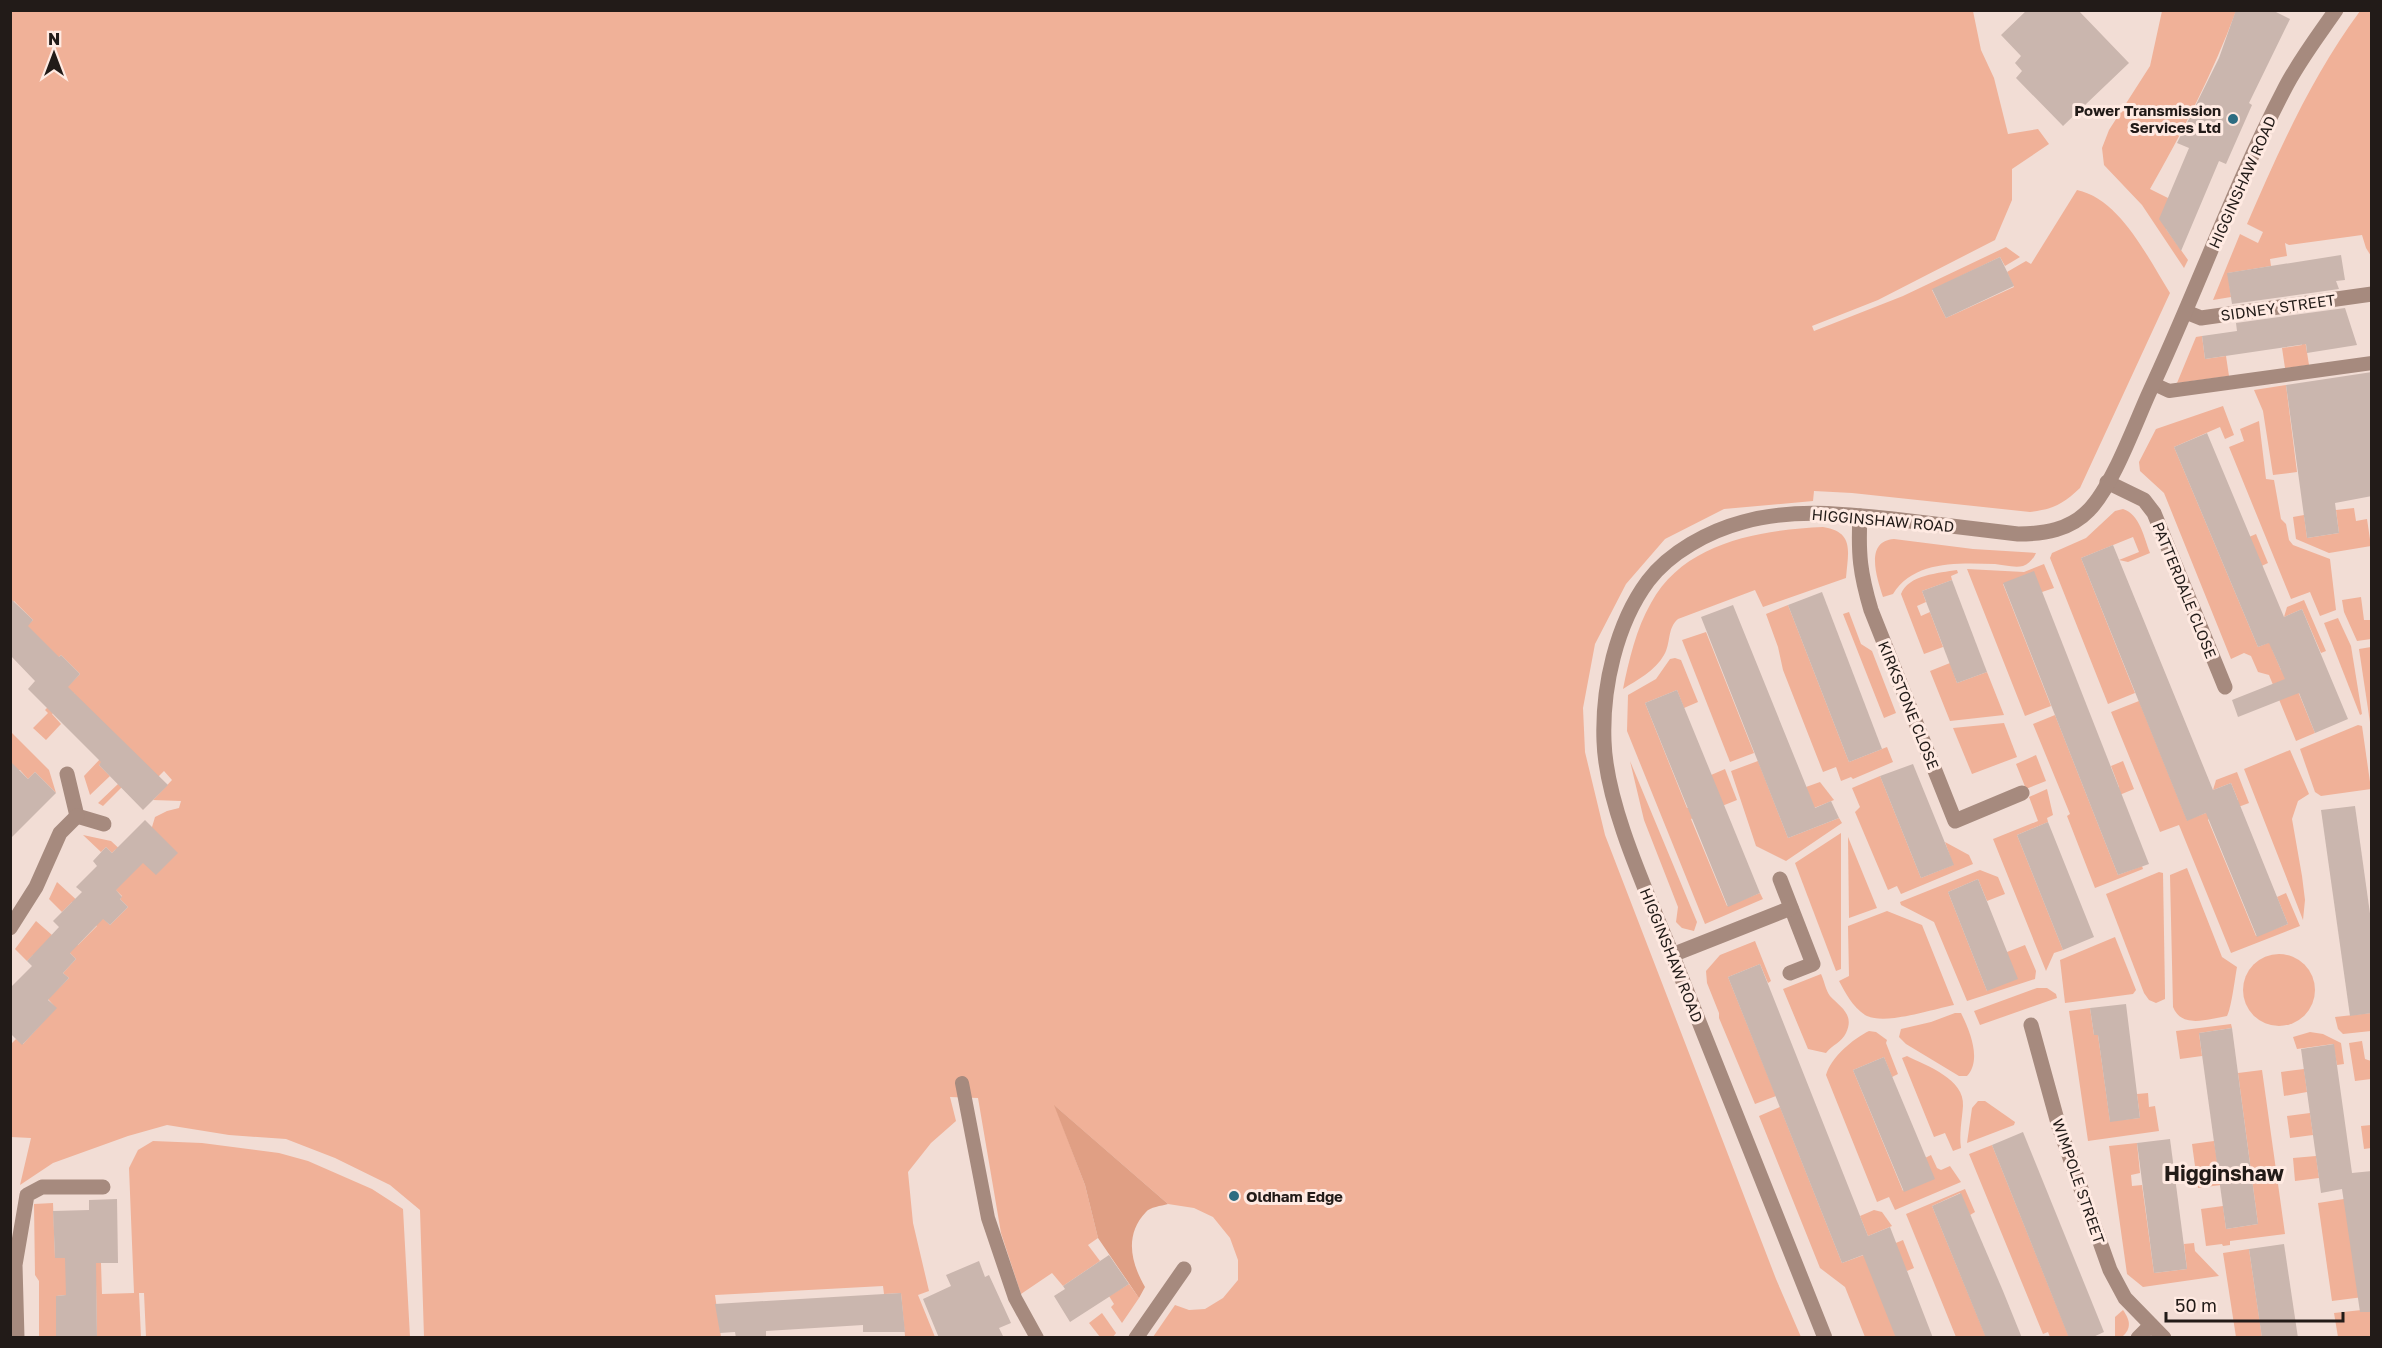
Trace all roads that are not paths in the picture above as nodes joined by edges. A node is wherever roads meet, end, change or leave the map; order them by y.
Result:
1 (2336, 10) edge
2 (2372, 294) edge
3 (2186, 312) junction
4 (2372, 363) edge
5 (2154, 384) junction
6 (2108, 482) junction
7 (1860, 516) junction
8 (2225, 687) dead end
9 (67, 774) dead end
10 (2022, 794) dead end
11 (77, 816) junction
12 (104, 824) dead end
13 (1780, 879) dead end
14 (1791, 908) junction
15 (10, 928) edge
16 (1672, 955) junction
17 (1790, 973) dead end
18 (2031, 1025) dead end
19 (962, 1083) dead end
20 (103, 1187) dead end
21 (13, 1265) edge
22 (1184, 1269) dead end
23 (2151, 1324) junction
24 (17, 1338) edge
25 (1037, 1338) edge
26 (1136, 1338) edge
27 (1825, 1338) edge
28 (2138, 1338) edge
29 (2164, 1338) edge

1 - 3 street, HIGGINSHAW ROAD
2 - 3 street, SIDNEY STREET
3 - 5 street, HIGGINSHAW ROAD
4 - 5 lane
5 - 6 street, HIGGINSHAW ROAD
6 - 7 street, HIGGINSHAW ROAD
6 - 8 street, PATTERDALE CLOSE
7 - 10 street, KIRKSTONE CLOSE
7 - 16 street, HIGGINSHAW ROAD
9 - 11 street
11 - 12 street
11 - 15 street
13 - 14 street
14 - 16 street
14 - 17 street
16 - 27 street, HIGGINSHAW ROAD
18 - 23 street, WIMPOLE STREET
19 - 25 lane
20 - 21 street
21 - 24 street
22 - 26 street
23 - 28 street
23 - 29 street, WIMPOLE STREET

